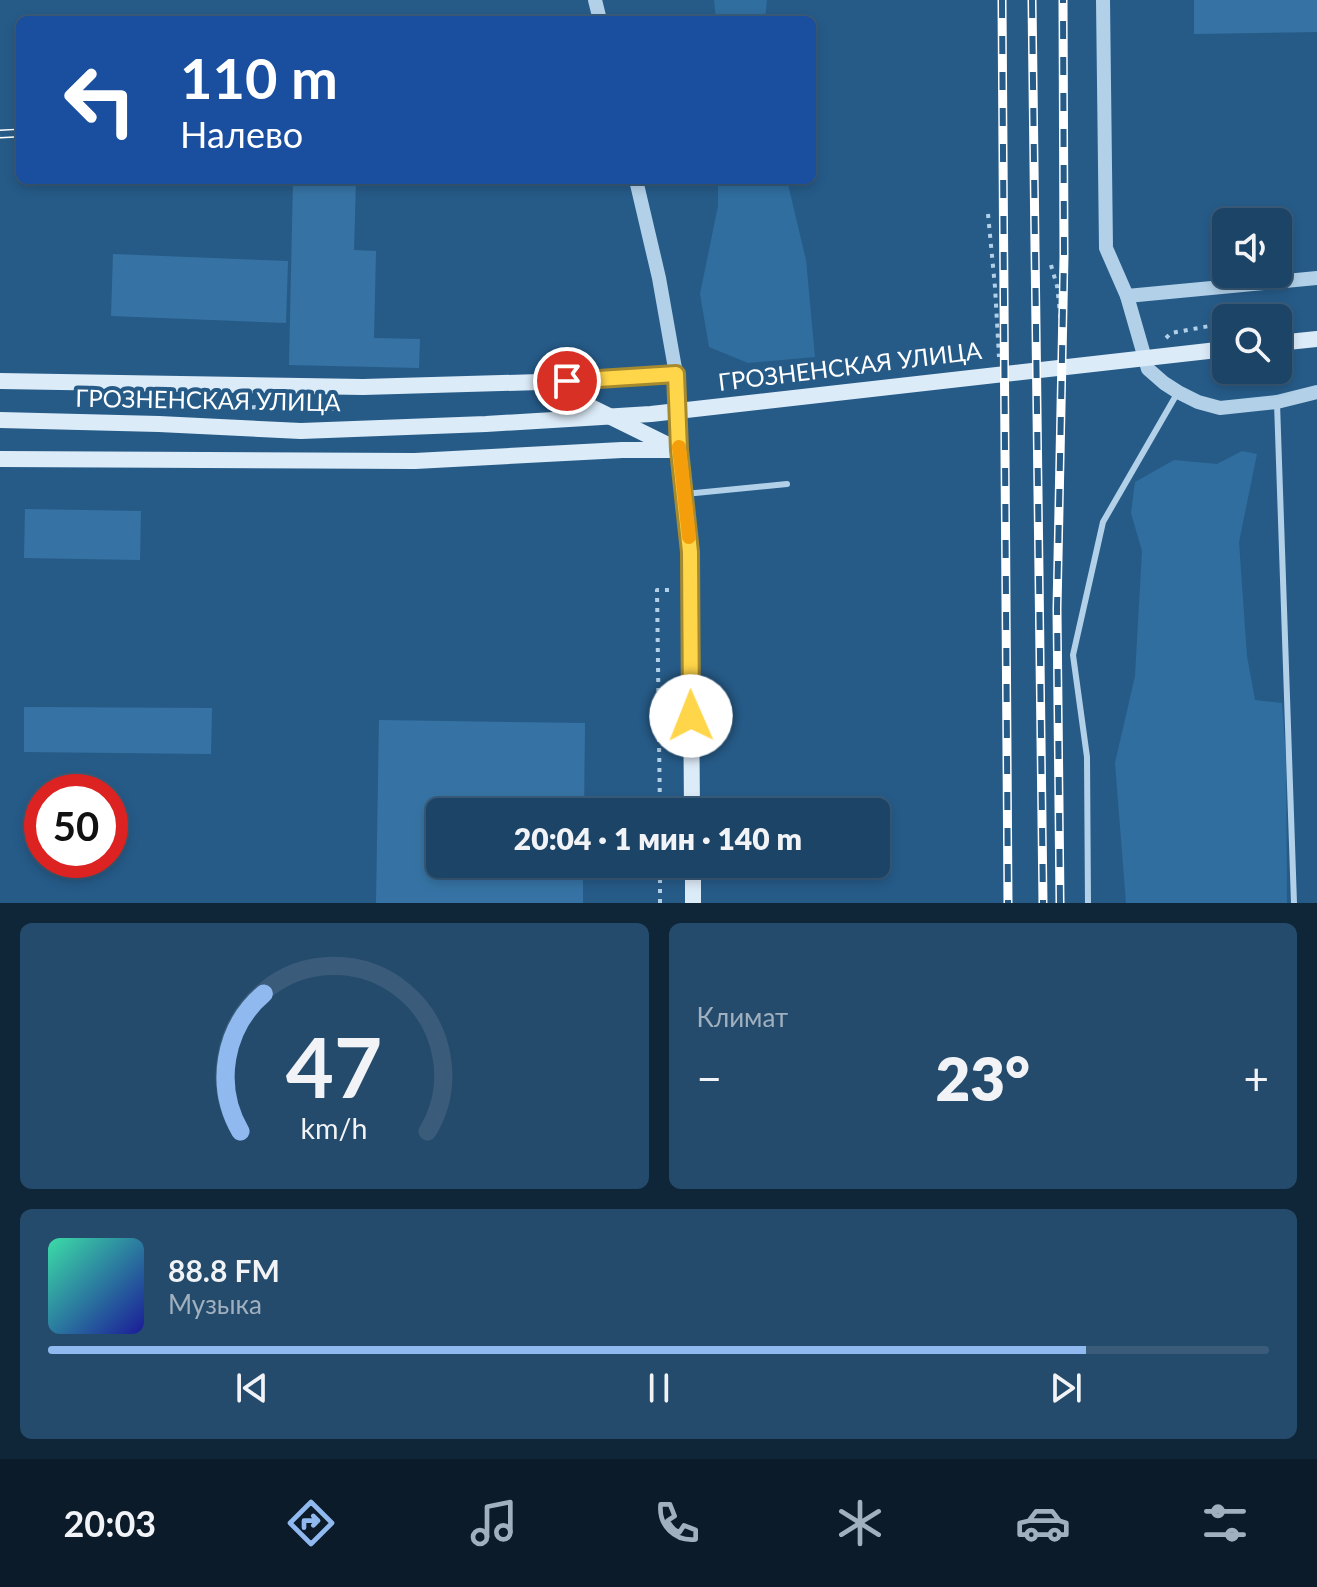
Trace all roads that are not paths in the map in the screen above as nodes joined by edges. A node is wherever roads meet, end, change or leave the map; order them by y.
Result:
1 (1103, 0) edge
2 (637, 184) edge
3 (1317, 278) edge
4 (1127, 296) junction
5 (1317, 339) edge
6 (1292, 342) edge
7 (1212, 351) edge
8 (676, 374) junction
9 (0, 381) edge
10 (540, 382) junction
11 (1178, 392) junction
12 (1317, 392) edge
13 (1277, 402) junction
14 (0, 420) edge
15 (679, 450) junction
16 (0, 459) edge
17 (787, 484) dead end
18 (685, 494) junction
19 (692, 798) edge
20 (693, 878) edge
21 (693, 903) edge
22 (1088, 903) edge
23 (1294, 903) edge

1 - 4 street
2 - 8 street
3 - 4 street
4 - 11 street
5 - 6 main road
7 - 14 main road, ГРОЗНЕНСКАЯ УЛИЦА
8 - 10 main road
8 - 15 main road
9 - 10 main road
10 - 15 main road
11 - 13 street
11 - 22 lane
12 - 13 street
13 - 23 lane
15 - 16 main road
15 - 18 main road
17 - 18 lane
18 - 19 main road
20 - 21 main road

